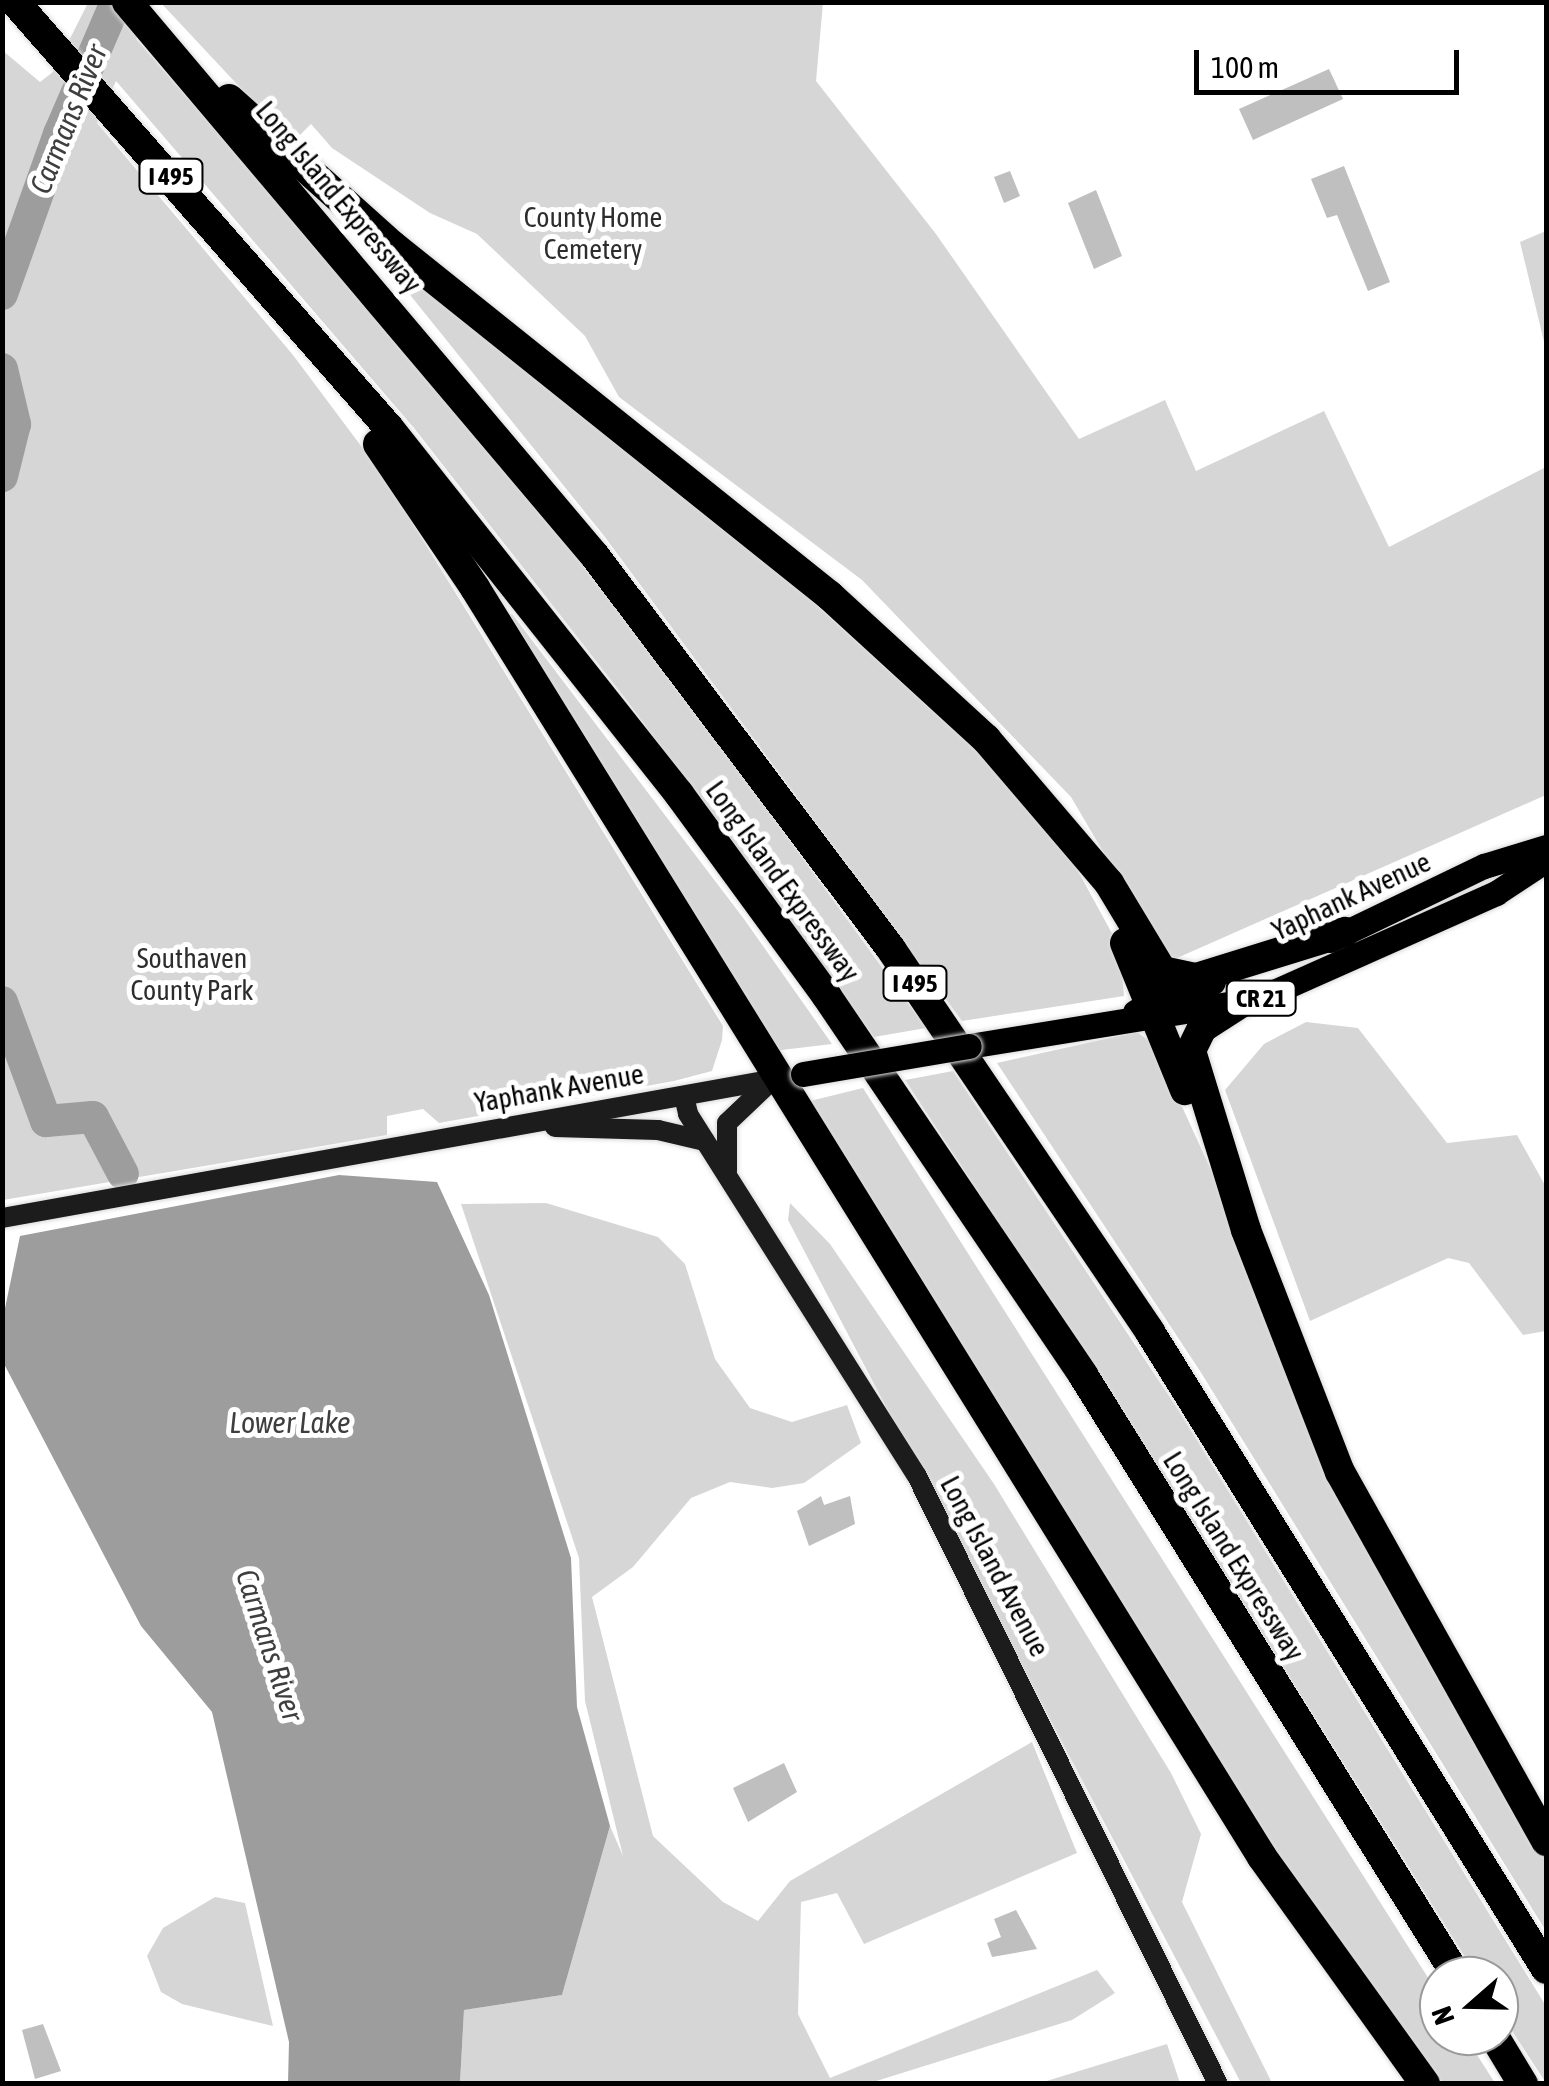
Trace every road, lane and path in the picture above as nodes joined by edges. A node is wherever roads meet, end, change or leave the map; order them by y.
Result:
1 (16, 2) edge
2 (135, 11) edge
3 (186, 68) junction
4 (239, 251) junction
5 (1060, 820) junction
6 (1546, 847) edge
7 (1546, 860) edge
8 (1345, 932) junction
9 (1240, 1003) junction
10 (1143, 1012) junction
11 (789, 1076) junction
12 (684, 1096) junction
13 (524, 1124) junction
14 (705, 1141) junction
15 (728, 1178) junction
16 (2, 1218) edge
17 (1246, 1230) junction
18 (1546, 1841) edge
19 (1444, 1956) edge
20 (1546, 1969) edge
21 (1506, 2056) edge
22 (1218, 2084) edge
23 (1425, 2084) edge
24 (1524, 2084) edge

1 - 4 highway, Long Island Expressway / I 495
2 - 3 highway, Long Island Expressway / I 495
3 - 5 highway
3 - 20 highway, Long Island Expressway / I 495
4 - 11 highway
4 - 19 highway, Long Island Expressway / I 495
5 - 8 highway
5 - 10 highway
6 - 8 main road, Yaphank Avenue / CR 21
7 - 9 main road, Yaphank Avenue / CR 21
8 - 10 main road, Yaphank Avenue / CR 21
9 - 10 main road, Yaphank Avenue / CR 21
9 - 17 highway
10 - 11 main road, Yaphank Avenue / CR 21, bridge
10 - 17 highway
11 - 12 street, Yaphank Avenue / CR 21
11 - 15 street
11 - 23 highway
12 - 13 street, Yaphank Avenue / CR 21
12 - 14 street, Long Island Avenue
13 - 14 street
13 - 16 street, Yaphank Avenue / CR 21
14 - 15 street, Long Island Avenue
15 - 22 street, Long Island Avenue
17 - 18 highway
21 - 24 highway

